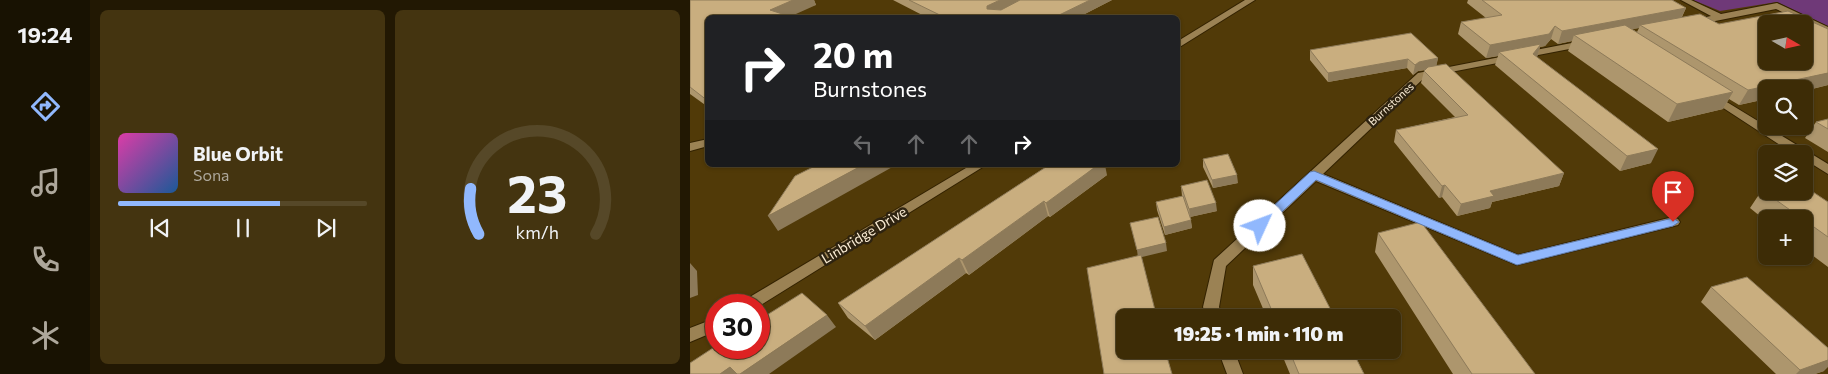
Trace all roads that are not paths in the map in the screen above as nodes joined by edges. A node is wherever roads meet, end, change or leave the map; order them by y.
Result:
1 (1250, 0) edge
2 (1685, 0) edge
3 (1720, 17) junction
4 (1683, 24) edge
5 (1828, 30) edge
6 (1601, 40) edge
7 (1180, 44) edge
8 (1703, 90) edge
9 (705, 143) edge
10 (1789, 145) edge
11 (690, 147) edge
12 (1813, 160) edge
13 (977, 167) edge
14 (1828, 170) edge
15 (1314, 175) junction
16 (1673, 222) dead end
17 (766, 294) edge
18 (1212, 309) edge
19 (705, 329) edge
20 (690, 335) edge
21 (1229, 359) edge
22 (1234, 374) edge

1 - 7 street
2 - 3 street
3 - 4 street
3 - 5 street
6 - 15 street, Burnstones
8 - 10 street
9 - 11 street
12 - 14 street
13 - 17 street, Linbridge Drive
15 - 16 street
15 - 18 street, Burnstones
19 - 20 street
21 - 22 street

